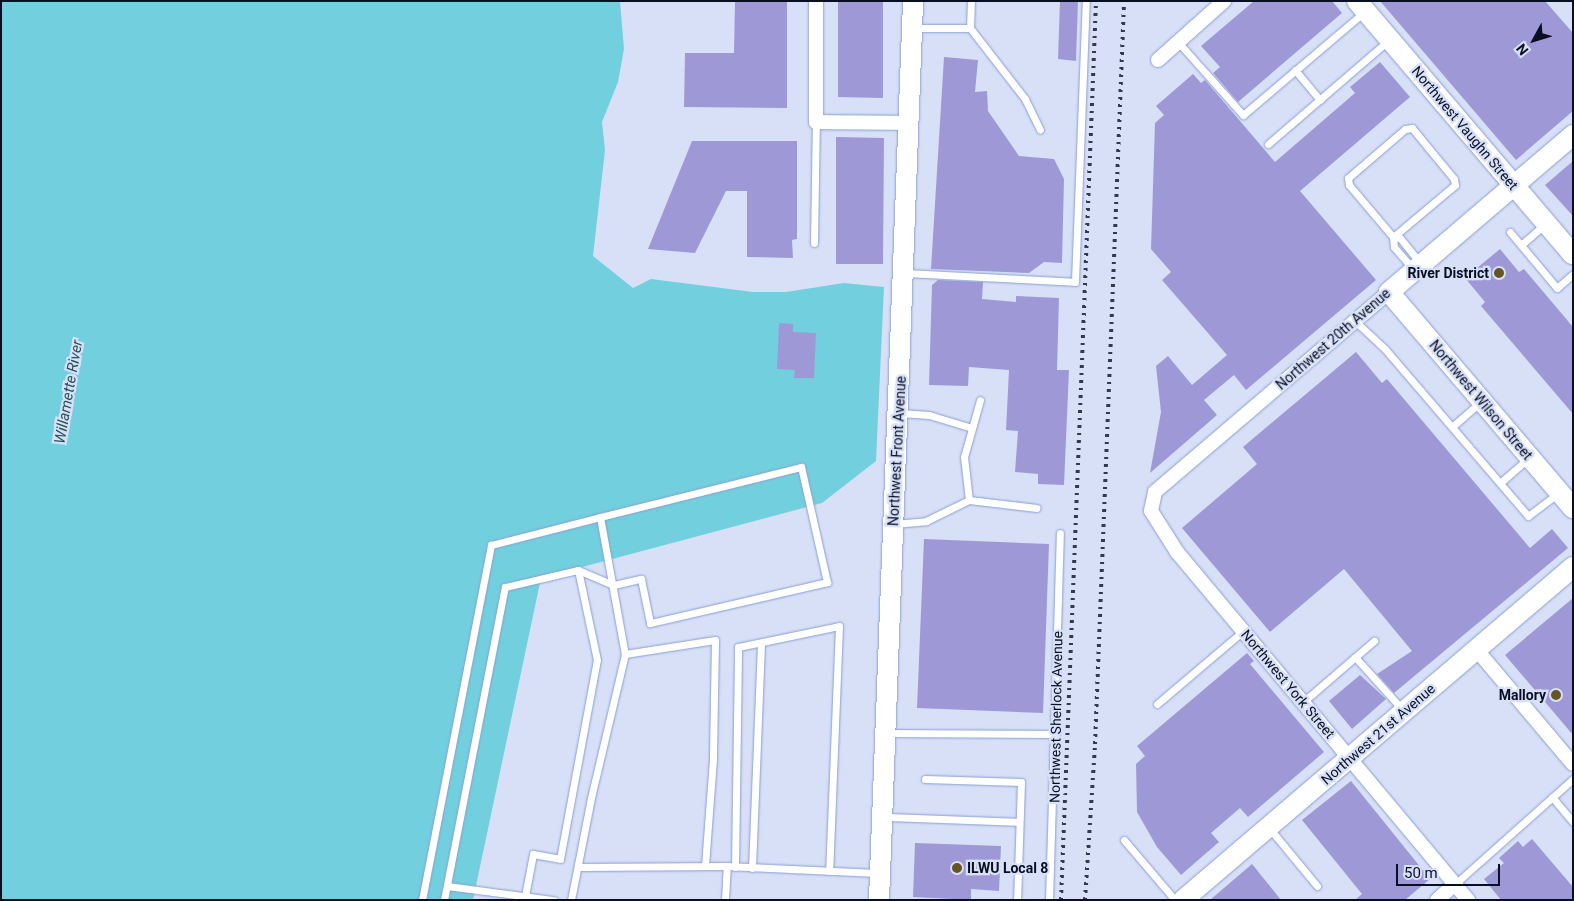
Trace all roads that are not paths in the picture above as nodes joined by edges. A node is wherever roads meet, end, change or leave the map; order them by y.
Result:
1 (816, 1) edge
2 (913, 1) edge
3 (970, 1) edge
4 (1086, 1) edge
5 (1224, 1) edge
6 (1361, 6) edge
7 (913, 28) junction
8 (970, 28) junction
9 (1390, 40) junction
10 (1178, 42) junction
11 (1158, 60) dead end
12 (1295, 70) junction
13 (1320, 100) junction
14 (816, 122) junction
15 (910, 123) junction
16 (1040, 130) dead end
17 (1573, 135) edge
18 (1268, 144) dead end
19 (1514, 185) junction
20 (1546, 223) junction
21 (1510, 232) dead end
22 (1393, 238) junction
23 (814, 243) dead end
24 (1521, 245) junction
25 (1573, 255) edge
26 (1418, 267) junction
27 (904, 273) junction
28 (1573, 274) edge
29 (1389, 292) junction
30 (1354, 321) junction
31 (980, 400) dead end
32 (1482, 401) junction
33 (899, 413) junction
34 (1453, 426) junction
35 (972, 428) junction
36 (1530, 457) junction
37 (1500, 483) junction
38 (1560, 492) junction
39 (969, 500) junction
40 (1037, 508) dead end
41 (1573, 508) edge
42 (1151, 511) joint
43 (600, 517) junction
44 (894, 524) junction
45 (1060, 534) dead end
46 (1573, 568) edge
47 (578, 570) junction
48 (614, 585) junction
49 (1243, 631) junction
50 (1374, 641) dead end
51 (761, 643) junction
52 (1476, 649) junction
53 (625, 654) junction
54 (1355, 657) junction
55 (1303, 702) junction
56 (1157, 704) dead end
57 (1404, 712) junction
58 (886, 733) junction
59 (1056, 734) junction
60 (1350, 758) junction
61 (1573, 764) edge
62 (925, 779) dead end
63 (1573, 779) edge
64 (1552, 798) junction
65 (882, 817) junction
66 (1020, 822) junction
67 (1573, 822) edge
68 (1268, 827) junction
69 (1124, 840) dead end
70 (579, 866) junction
71 (705, 866) junction
72 (727, 866) junction
73 (735, 866) junction
74 (752, 868) junction
75 (829, 870) junction
76 (880, 874) junction
77 (1455, 884) junction
78 (447, 886) junction
79 (1317, 886) dead end
80 (525, 896) junction
81 (514, 897) edge
82 (422, 900) edge
83 (444, 900) edge
84 (554, 900) edge
85 (571, 900) edge
86 (725, 900) edge
87 (879, 900) edge
88 (1017, 900) edge
89 (1049, 900) edge
90 (1175, 900) edge
91 (1183, 900) edge
92 (1437, 900) edge
93 (1468, 900) edge

1 - 14 street
2 - 7 street, Northwest Front Avenue
3 - 8 lane
4 - 27 lane
5 - 10 street
6 - 9 street, Northwest Vaughn Street
6 - 12 lane
7 - 8 lane
7 - 15 street, Northwest Front Avenue
8 - 16 lane
9 - 13 lane
9 - 19 street, Northwest Vaughn Street
10 - 11 street
10 - 12 lane
12 - 13 lane
13 - 18 lane
14 - 15 street
14 - 23 lane
15 - 27 street, Northwest Front Avenue
17 - 19 street, Northwest 20th Avenue
19 - 20 street, Northwest Vaughn Street
19 - 26 street, Northwest 20th Avenue
20 - 24 lane
20 - 25 street, Northwest Vaughn Street
21 - 24 lane
22 - 22 lane
22 - 26 lane
24 - 28 lane
26 - 29 street, Northwest 20th Avenue
27 - 33 street, Northwest Front Avenue
29 - 30 street, Northwest 20th Avenue
29 - 32 street, Northwest Wilson Street
30 - 34 lane
30 - 42 street, Northwest 20th Avenue
31 - 35 lane
32 - 34 lane
32 - 36 street, Northwest Wilson Street
33 - 35 lane
33 - 44 street, Northwest Front Avenue
34 - 37 lane
35 - 39 lane
36 - 37 lane
36 - 38 street, Northwest Wilson Street
37 - 38 lane
38 - 41 street, Northwest Wilson Street
39 - 40 lane
39 - 44 lane
42 - 49 street, Northwest York Street
43 - 48 lane
43 - 48 lane
43 - 82 lane
44 - 58 street, Northwest Front Avenue
45 - 59 lane, Northwest Sherlock Avenue
46 - 52 street, Northwest 21st Avenue
47 - 48 lane
47 - 78 lane
47 - 80 lane
48 - 53 lane
49 - 55 street, Northwest York Street
49 - 56 lane
50 - 54 lane
51 - 73 lane
51 - 74 lane
51 - 75 lane
52 - 57 street, Northwest 21st Avenue
52 - 61 street
53 - 70 lane
53 - 71 lane
54 - 55 lane
54 - 57 lane
55 - 60 street, Northwest York Street
57 - 60 street, Northwest 21st Avenue
58 - 59 lane
58 - 65 street, Northwest Front Avenue
59 - 89 lane, Northwest Sherlock Avenue
60 - 68 street, Northwest 21st Avenue
60 - 77 street, Northwest York Street
62 - 66 lane
63 - 64 lane
64 - 67 lane
64 - 77 lane
65 - 66 lane
65 - 76 street, Northwest Front Avenue
66 - 88 lane
68 - 79 lane
68 - 91 street, Northwest 21st Avenue
69 - 90 lane
70 - 71 lane
70 - 85 lane
71 - 72 lane
72 - 73 lane
72 - 86 lane
73 - 74 lane
74 - 75 lane
75 - 76 lane
76 - 87 street, Northwest Front Avenue
77 - 92 street
77 - 93 street, Northwest York Street
78 - 81 lane
78 - 83 lane
80 - 81 lane
80 - 84 lane

